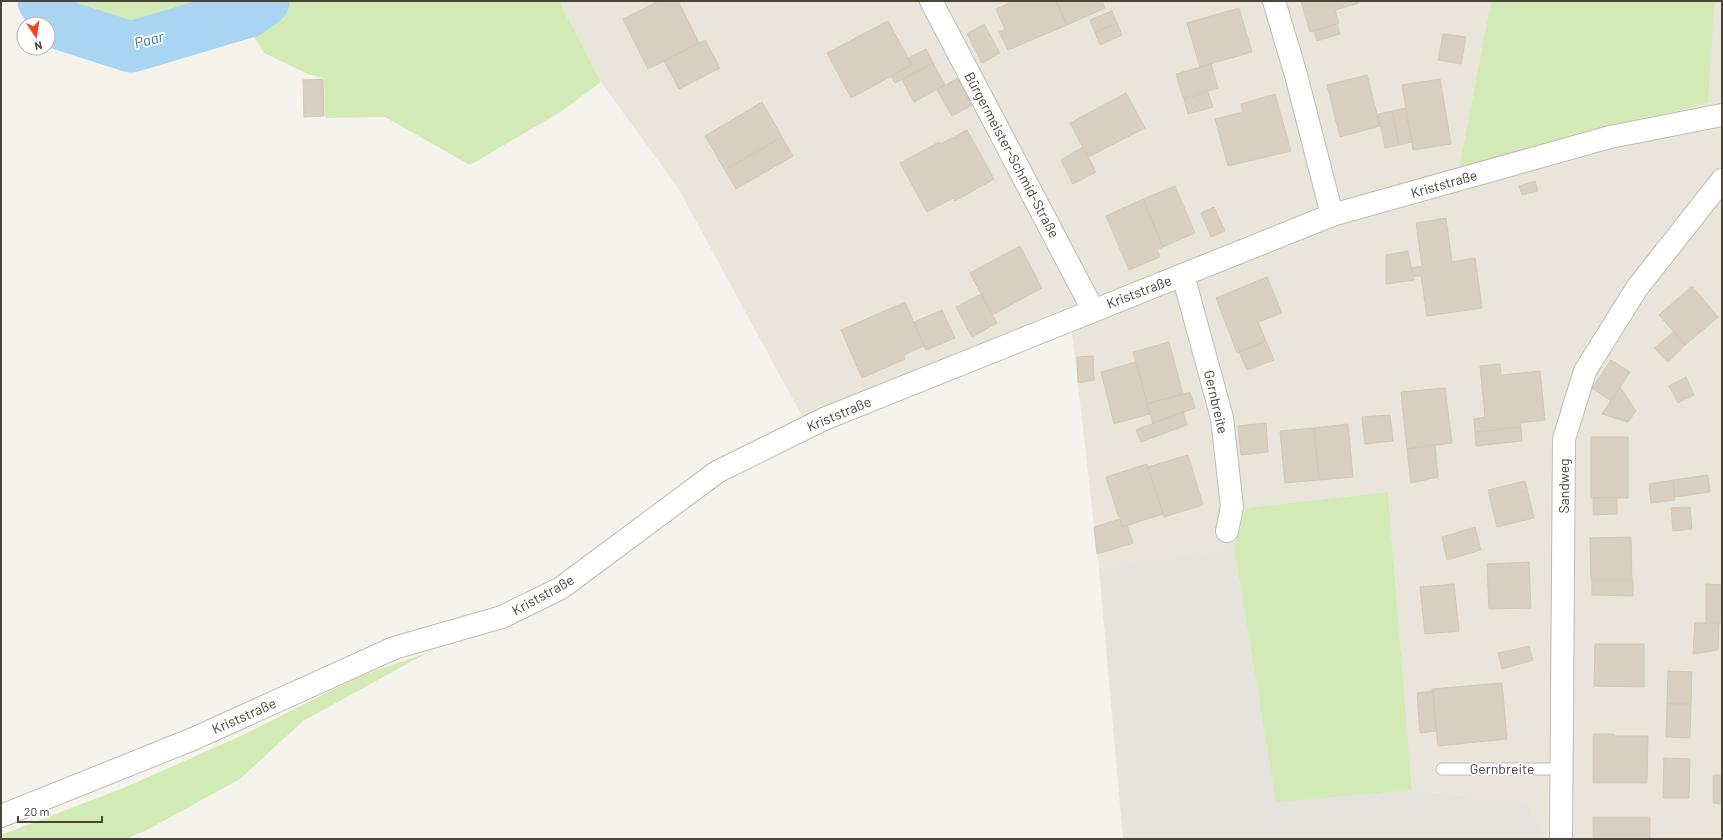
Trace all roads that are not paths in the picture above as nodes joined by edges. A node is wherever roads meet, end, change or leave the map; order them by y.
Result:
1 (931, 1) edge
2 (1274, 1) edge
3 (1722, 115) edge
4 (1722, 180) edge
5 (1332, 215) junction
6 (1183, 275) junction
7 (1093, 310) junction
8 (1227, 531) dead end
9 (1442, 769) dead end
10 (1562, 769) junction
11 (1, 816) edge
12 (1561, 839) edge

1 - 7 street, Bürgermeister-Schmid-Straße
2 - 5 street
3 - 5 street, Kriststraße
4 - 10 street, Sandweg
5 - 6 street, Kriststraße
6 - 7 street, Kriststraße
6 - 8 street, Gernbreite
7 - 11 street, Kriststraße
9 - 10 lane, Gernbreite
10 - 12 street, Sandweg

